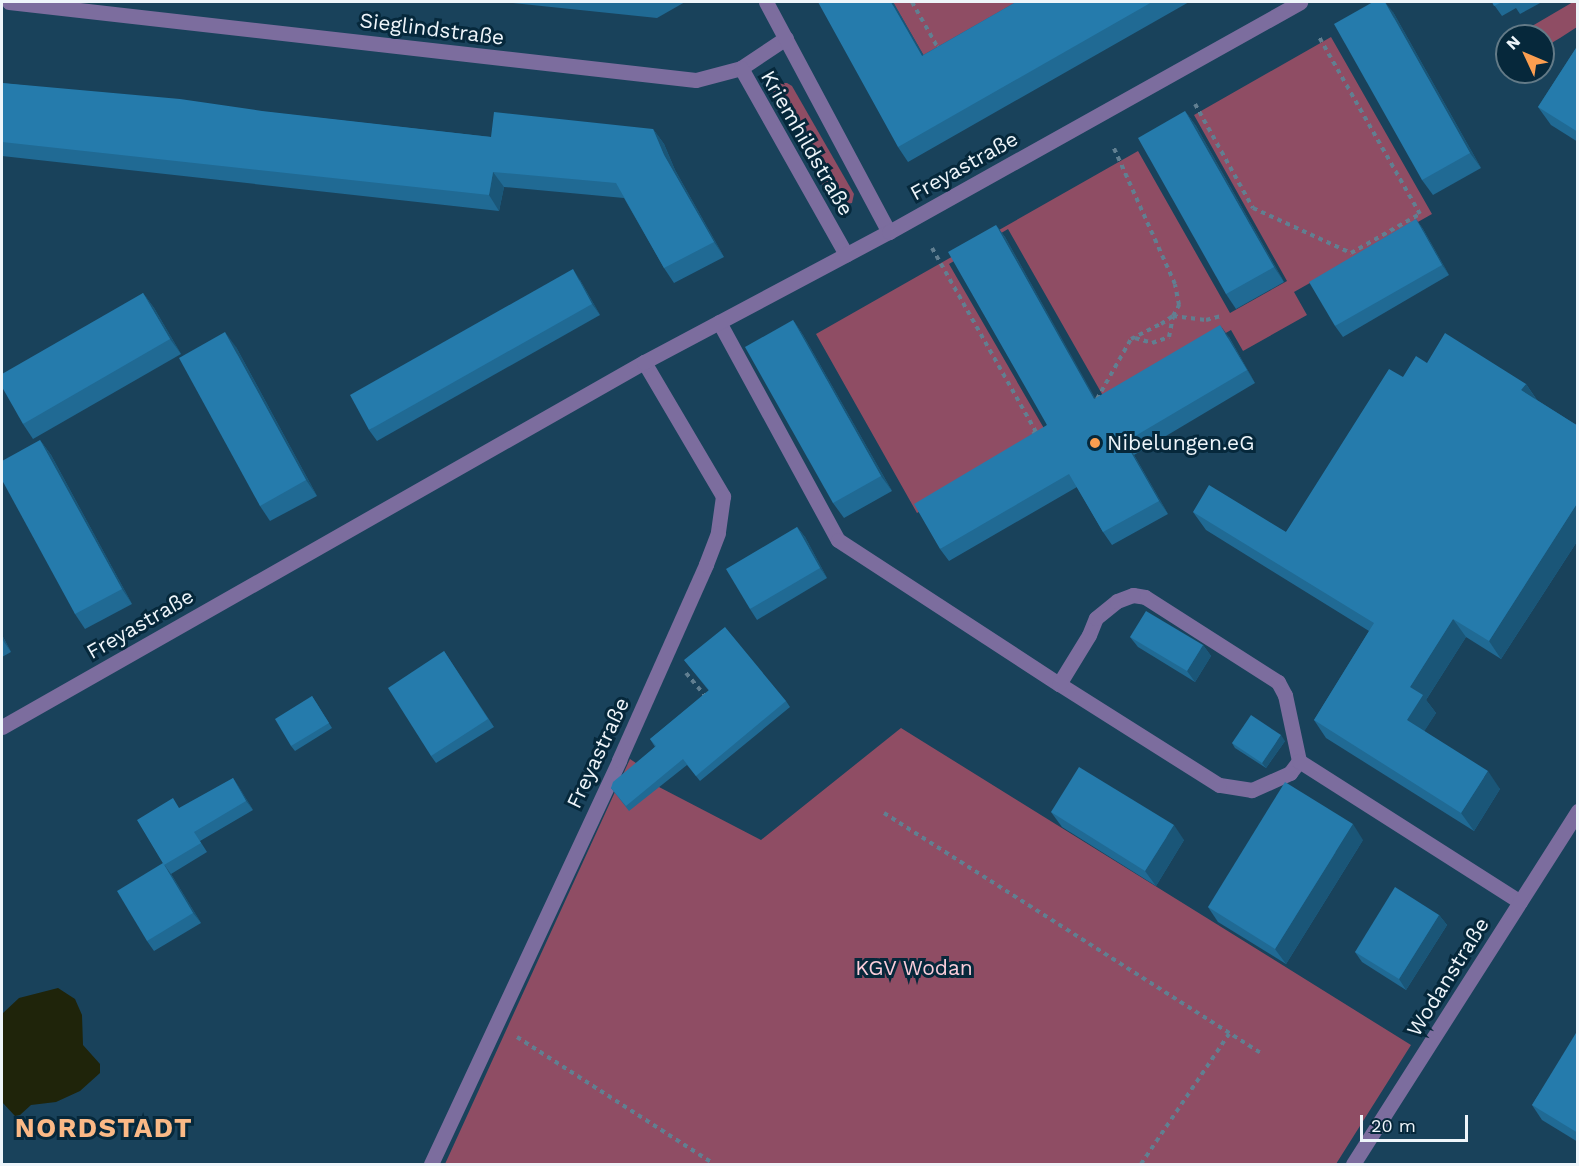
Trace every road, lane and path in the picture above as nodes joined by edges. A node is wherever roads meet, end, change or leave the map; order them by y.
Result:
1 (9, 2) edge
2 (766, 2) edge
3 (912, 2) edge
4 (1300, 2) edge
5 (1319, 37) dead end
6 (786, 38) junction
7 (947, 43) edge
8 (741, 68) junction
9 (1195, 104) dead end
10 (1114, 148) dead end
11 (889, 232) junction
12 (932, 248) dead end
13 (846, 254) junction
14 (1173, 316) junction
15 (1221, 316) dead end
16 (719, 322) junction
17 (1134, 337) junction
18 (644, 362) junction
19 (1096, 400) edge
20 (1027, 438) edge
21 (683, 669) edge
22 (1059, 684) junction
23 (711, 703) edge
24 (2, 727) edge
25 (1299, 761) junction
26 (1578, 811) edge
27 (884, 813) dead end
28 (1520, 903) junction
29 (496, 1023) junction
30 (1229, 1034) junction
31 (1261, 1053) dead end
32 (431, 1164) edge
33 (714, 1164) edge
34 (1141, 1164) edge
35 (1353, 1164) edge

1 - 8 street, Sieglindstraße
2 - 6 street, Kriemhildstraße
3 - 7 path
4 - 11 street, Freyastraße
5 - 9 path
6 - 8 street, Kriemhildstraße
6 - 11 street, Kriemhildstraße
8 - 13 street, Kriemhildstraße
10 - 14 path
11 - 13 street, Freyastraße
12 - 20 path
13 - 16 street, Freyastraße
14 - 15 path
14 - 17 path
14 - 17 path
16 - 18 street, Freyastraße
16 - 22 street
17 - 19 path
18 - 24 street, Freyastraße
18 - 29 street, Freyastraße
21 - 23 path
22 - 25 street
22 - 25 street
25 - 28 street
26 - 28 street, Wodanstraße
27 - 30 path
28 - 35 street, Wodanstraße
29 - 32 street, Freyastraße
29 - 33 path
30 - 31 path
30 - 34 path

